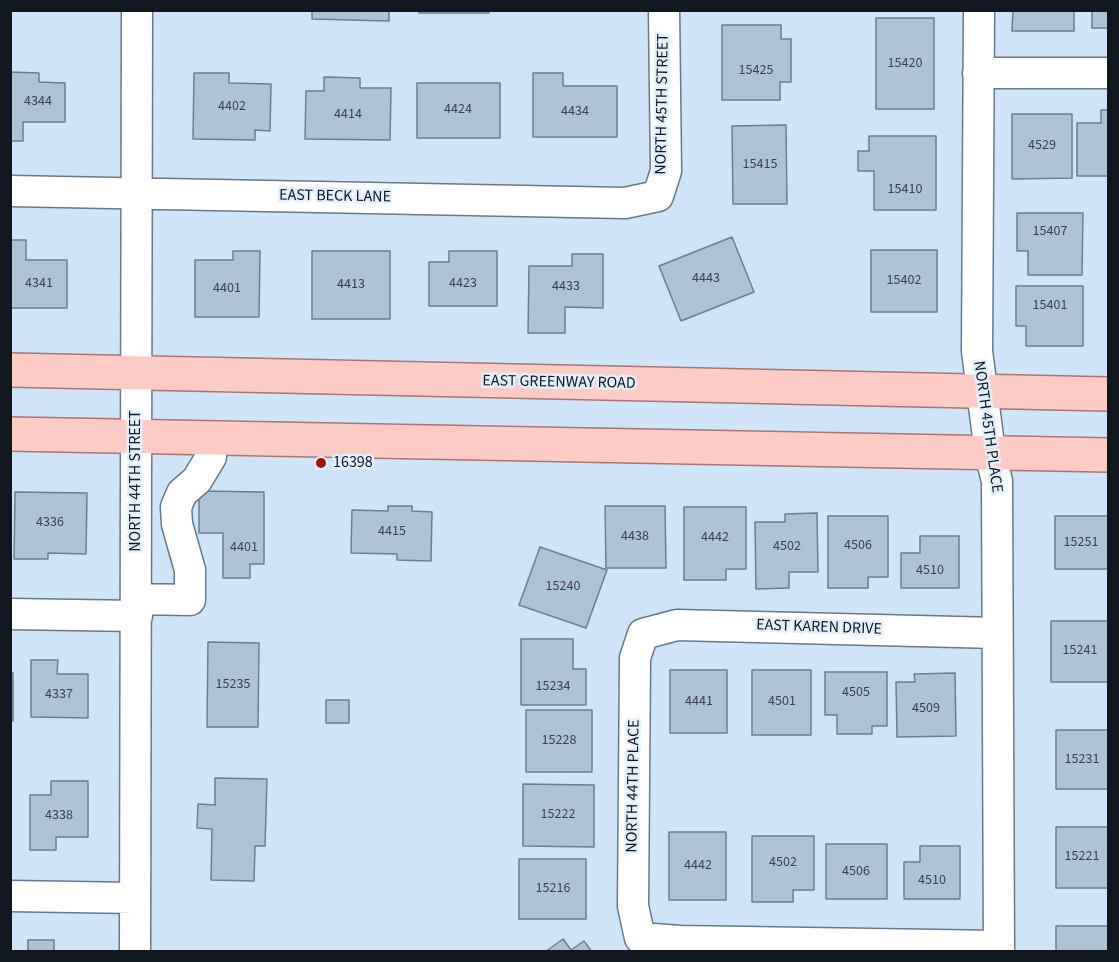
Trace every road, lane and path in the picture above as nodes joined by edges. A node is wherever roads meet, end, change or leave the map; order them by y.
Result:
1 (137, 10) edge
2 (664, 10) edge
3 (979, 10) edge
4 (978, 73) junction
5 (1108, 73) edge
6 (10, 191) edge
7 (137, 194) junction
8 (658, 196) joint
9 (10, 370) edge
10 (136, 374) junction
11 (982, 392) junction
12 (1108, 394) edge
13 (10, 434) edge
14 (136, 436) junction
15 (211, 438) junction
16 (990, 453) junction
17 (1108, 455) edge
18 (136, 608) junction
19 (10, 614) edge
20 (997, 633) junction
21 (642, 634) joint
22 (10, 896) edge
23 (135, 898) junction
24 (999, 949) edge
25 (135, 951) edge

1 - 7 street, NORTH 44TH STREET
2 - 8 street, NORTH 45TH STREET
3 - 4 street, NORTH 45TH PLACE
4 - 5 street
4 - 11 street, NORTH 45TH PLACE
6 - 7 street, EAST BECK LANE
7 - 8 street, EAST BECK LANE
7 - 10 street, NORTH 44TH STREET
9 - 10 main road, EAST GREENWAY ROAD
10 - 11 main road, EAST GREENWAY ROAD
10 - 14 street, NORTH 44TH STREET
11 - 12 main road, EAST GREENWAY ROAD
11 - 16 street, NORTH 45TH PLACE
13 - 14 main road
14 - 15 main road
14 - 18 street, NORTH 44TH STREET
15 - 16 main road
15 - 18 street
16 - 17 main road
16 - 20 street, NORTH 45TH PLACE
18 - 19 street
18 - 23 street, NORTH 44TH STREET
20 - 21 street, EAST KAREN DRIVE
20 - 24 street, NORTH 45TH PLACE
21 - 24 street, NORTH 44TH PLACE
22 - 23 street
23 - 25 street, NORTH 44TH STREET

